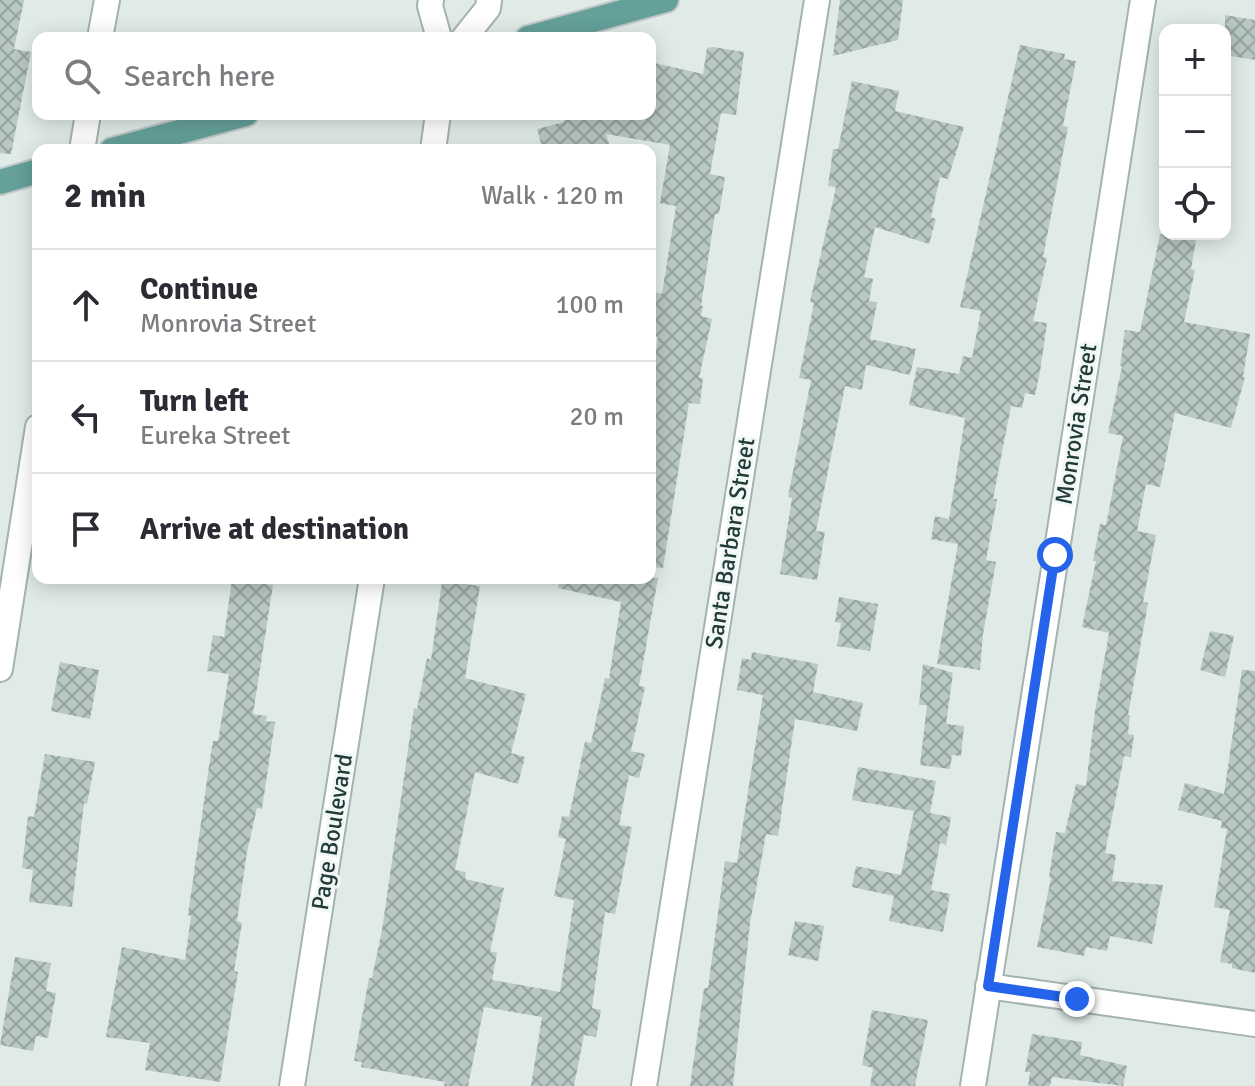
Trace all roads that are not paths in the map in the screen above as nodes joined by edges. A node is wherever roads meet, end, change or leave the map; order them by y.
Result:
1 (107, 0) edge
2 (431, 0) edge
3 (489, 0) edge
4 (666, 0) edge
5 (817, 0) edge
6 (1143, 0) edge
7 (101, 32) edge
8 (437, 32) edge
9 (469, 32) edge
10 (550, 32) edge
11 (87, 120) edge
12 (224, 120) edge
13 (437, 120) edge
14 (83, 144) edge
15 (134, 144) edge
16 (434, 144) edge
17 (32, 173) edge
18 (0, 182) edge
19 (32, 465) edge
20 (371, 584) edge
21 (0, 669) edge
22 (988, 986) junction
23 (1255, 1024) edge
24 (292, 1086) edge
25 (644, 1086) edge
26 (973, 1086) edge

1 - 7 street
2 - 8 street
3 - 9 street
4 - 10 main road
5 - 25 street, Santa Barbara Street
6 - 22 street, Monrovia Street
11 - 14 street
12 - 15 main road
13 - 16 street
17 - 18 main road
19 - 21 street
20 - 24 street, Page Boulevard
22 - 23 street
22 - 26 street, Monrovia Street

